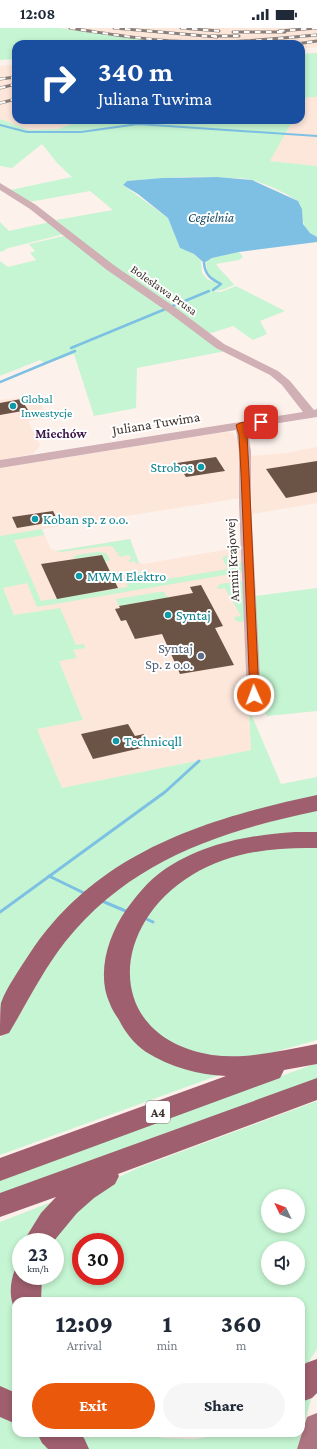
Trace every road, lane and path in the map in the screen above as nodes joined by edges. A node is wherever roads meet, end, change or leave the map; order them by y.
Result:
1 (0, 186) edge
2 (314, 413) edge
3 (240, 425) junction
4 (0, 464) edge
5 (254, 695) dead end
6 (317, 803) edge
7 (317, 840) edge
8 (0, 1026) edge
9 (317, 1054) edge
10 (317, 1089) edge
11 (147, 1151) junction
12 (0, 1170) edge
13 (0, 1205) edge
14 (44, 1233) edge
15 (27, 1285) edge
16 (26, 1297) edge
17 (317, 1372) edge
18 (305, 1384) edge
19 (0, 1400) edge
20 (12, 1408) edge
21 (317, 1426) edge
22 (58, 1437) edge
23 (73, 1449) edge
24 (311, 1449) edge

1 - 2 street, Bolesława Prusa
2 - 3 street, Juliana Tuwima
3 - 4 street, Juliana Tuwima
3 - 5 street, Armii Krajowej
6 - 8 highway
7 - 9 highway
9 - 12 highway, A4
10 - 11 highway, A4
11 - 13 highway, A4
11 - 14 highway
15 - 16 highway
17 - 18 highway
19 - 20 highway
21 - 24 main road
22 - 23 highway

